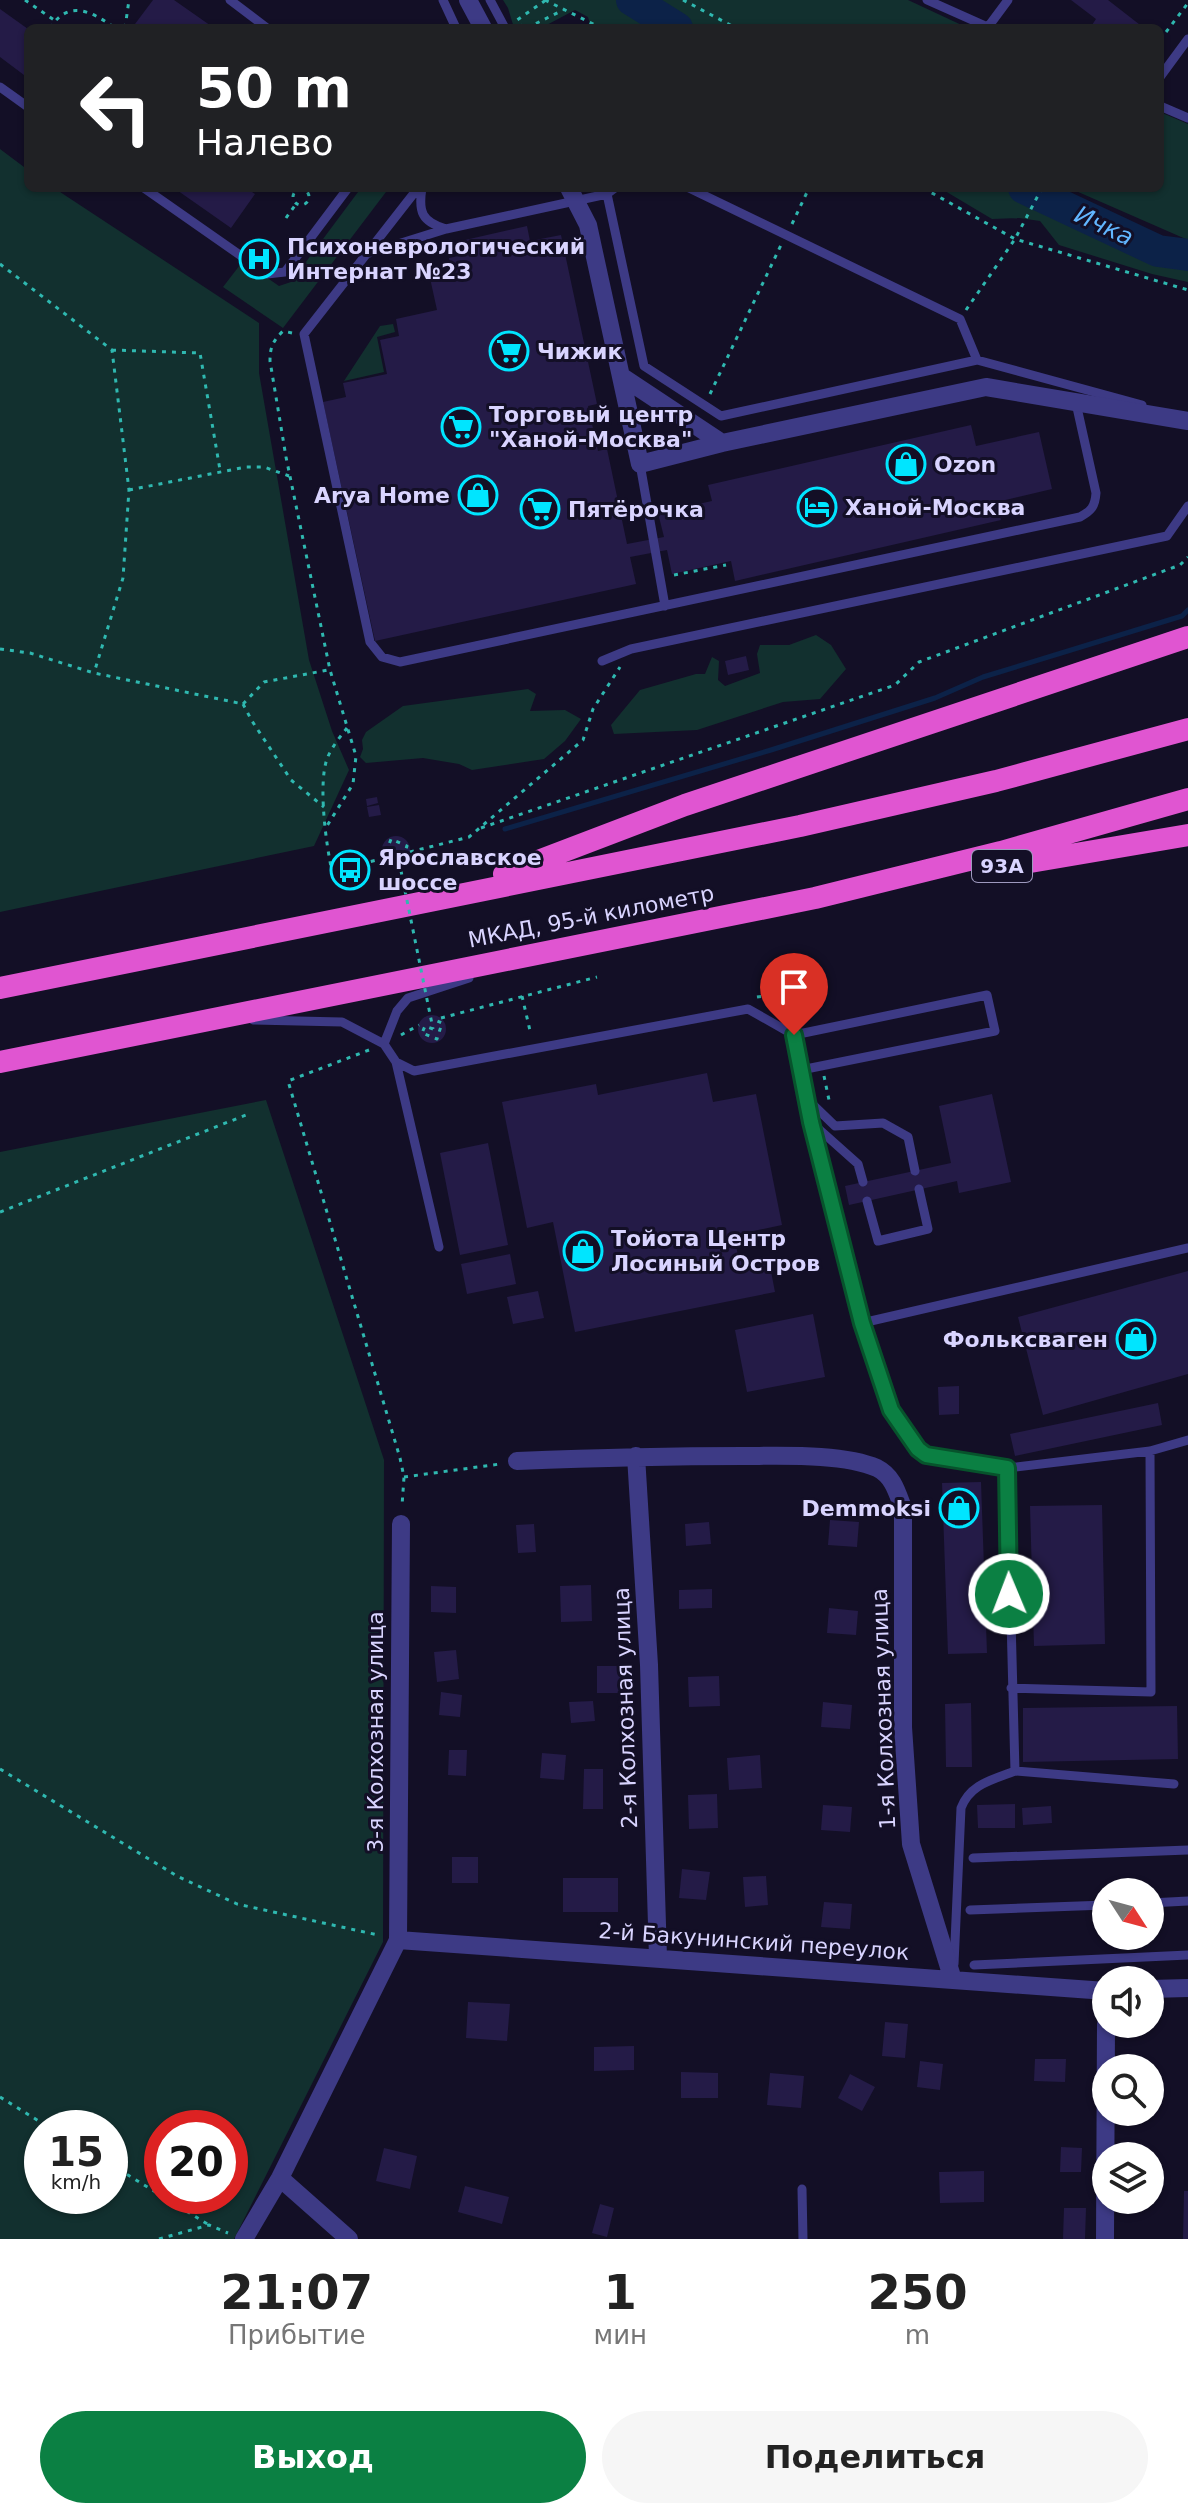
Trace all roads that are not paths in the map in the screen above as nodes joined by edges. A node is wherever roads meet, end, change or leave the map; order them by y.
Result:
1 (230, 0) edge
2 (443, 0) edge
3 (468, 0) edge
4 (490, 0) edge
5 (927, 0) edge
6 (1008, 0) edge
7 (262, 24) edge
8 (454, 24) edge
9 (481, 24) edge
10 (503, 24) edge
11 (980, 24) edge
12 (992, 24) edge
13 (1188, 39) edge
14 (1164, 72) edge
15 (0, 87) edge
16 (24, 104) edge
17 (1164, 108) edge
18 (1188, 118) edge
19 (150, 192) edge
20 (345, 192) edge
21 (417, 192) edge
22 (420, 192) edge
23 (571, 192) edge
24 (600, 192) edge
25 (608, 192) edge
26 (697, 192) edge
27 (446, 229) junction
28 (366, 254) junction
29 (977, 360) junction
30 (621, 376) junction
31 (1085, 404) junction
32 (1188, 413) edge
33 (1188, 421) edge
34 (722, 443) junction
35 (640, 464) junction
36 (1188, 506) edge
37 (665, 606) junction
38 (1188, 637) edge
39 (602, 661) dead end
40 (1188, 729) edge
41 (1188, 799) edge
42 (1188, 835) edge
43 (443, 898) junction
44 (815, 898) junction
45 (538, 953) junction
46 (0, 988) edge
47 (186, 1024) junction
48 (794, 1035) junction
49 (384, 1044) junction
50 (0, 1062) edge
51 (396, 1062) junction
52 (801, 1070) junction
53 (806, 1098) junction
54 (811, 1122) junction
55 (915, 1171) dead end
56 (863, 1182) dead end
57 (919, 1189) dead end
58 (867, 1201) dead end
59 (439, 1247) dead end
60 (1188, 1248) edge
61 (862, 1323) junction
62 (1188, 1440) edge
63 (1150, 1451) junction
64 (636, 1456) junction
65 (517, 1461) road end
66 (1007, 1468) junction
67 (401, 1524) road end
68 (1011, 1688) junction
69 (1015, 1771) junction
70 (1174, 1784) dead end
71 (1188, 1850) edge
72 (973, 1858) dead end
73 (1188, 1901) edge
74 (1164, 1902) edge
75 (1092, 1906) edge
76 (970, 1910) dead end
77 (398, 1940) junction
78 (1188, 1955) edge
79 (658, 1957) junction
80 (974, 1965) dead end
81 (953, 1980) junction
82 (1188, 1988) edge
83 (1164, 1989) edge
84 (1092, 1990) edge
85 (1106, 2038) edge
86 (280, 2178) junction
87 (802, 2189) dead end
88 (240, 2238) edge
89 (349, 2239) edge
90 (803, 2239) edge
91 (1105, 2239) edge

1 - 7 lane
2 - 8 lane
3 - 9 street
4 - 10 lane
5 - 11 lane
6 - 12 lane
13 - 14 lane
15 - 16 lane
17 - 18 lane
19 - 20 lane
21 - 28 lane
22 - 27 lane
23 - 30 street
24 - 27 lane
25 - 29 lane
26 - 29 lane
27 - 28 lane
28 - 37 lane
29 - 32 lane
30 - 34 street
30 - 35 street
31 - 33 street
31 - 34 street
31 - 37 lane
34 - 35 street
35 - 37 lane
36 - 39 lane
38 - 43 highway
40 - 43 highway
41 - 44 highway, МКАД, 95-й километр
42 - 44 highway, 93A
43 - 46 highway
44 - 45 highway, МКАД, 95-й километр
45 - 47 highway, МКАД, 95-й километр
45 - 49 lane
47 - 49 lane
47 - 50 highway, МКАД, 95-й километр
48 - 51 lane
48 - 52 lane
48 - 52 lane
49 - 51 lane
51 - 59 lane
52 - 53 lane
53 - 54 lane
53 - 55 lane
54 - 56 lane
54 - 61 lane
57 - 58 lane
60 - 61 lane
61 - 66 lane
62 - 63 lane
63 - 66 lane
63 - 68 lane
64 - 65 street
64 - 79 street, 2-я Колхозная улица
64 - 81 street, 1-я Колхозная улица
66 - 68 lane
67 - 77 street, 3-я Колхозная улица
68 - 69 lane
69 - 70 lane
69 - 81 lane
71 - 72 lane
73 - 74 lane
75 - 76 lane
77 - 79 street, 2-й Бакунинский переулок
77 - 86 street
78 - 80 lane
79 - 81 street, 2-й Бакунинский переулок
81 - 84 street, 2-й Бакунинский переулок
82 - 83 street
85 - 91 street
86 - 88 street
86 - 89 street
87 - 90 lane

